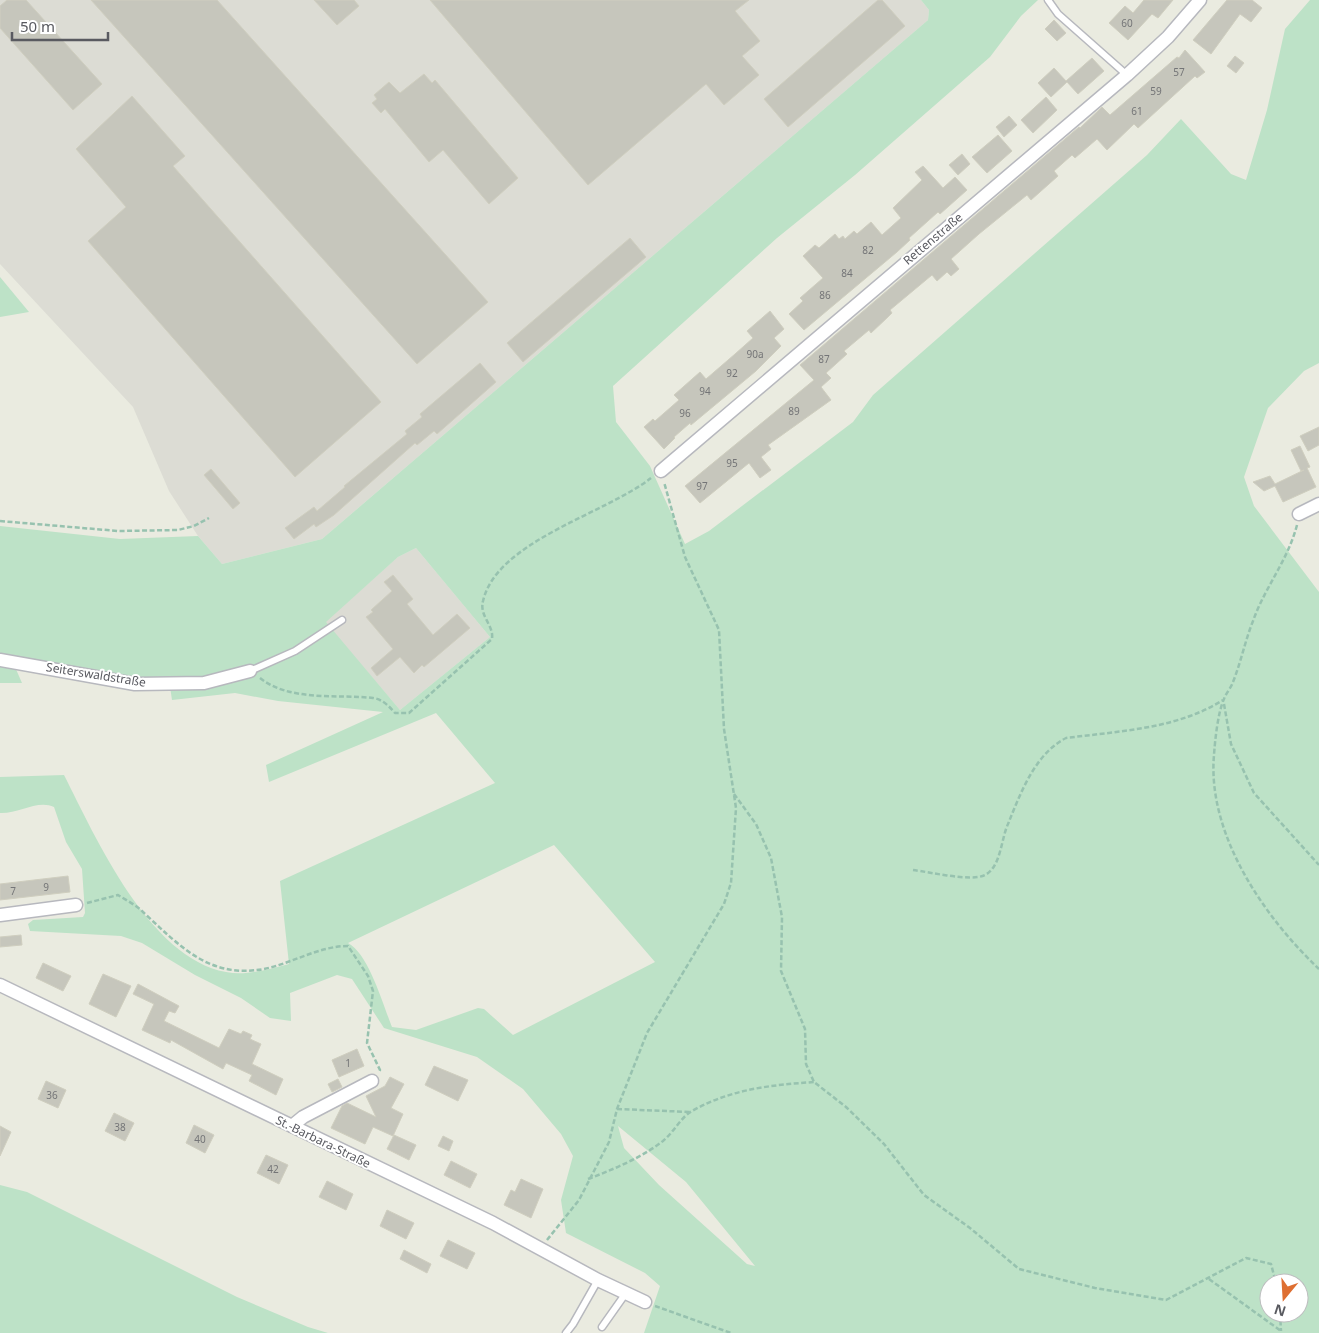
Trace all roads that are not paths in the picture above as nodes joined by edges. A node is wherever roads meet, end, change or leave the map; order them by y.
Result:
1 (1048, 0) edge
2 (1200, 0) edge
3 (1127, 75) junction
4 (661, 471) road end
5 (1319, 504) edge
6 (1299, 514) road end
7 (342, 620) dead end
8 (0, 660) edge
9 (250, 671) joint
10 (76, 905) road end
11 (0, 915) edge
12 (0, 985) edge
13 (372, 1082) road end
14 (292, 1126) junction
15 (598, 1280) junction
16 (626, 1293) junction
17 (645, 1302) road end
18 (602, 1327) dead end
19 (566, 1333) edge

1 - 3 lane
2 - 3 street, Rettenstraße
3 - 4 street, Rettenstraße
5 - 6 street
7 - 9 lane
8 - 9 street, Seiterswaldstraße
10 - 11 street
12 - 14 street, St.-Barbara-Straße
13 - 14 street
14 - 15 street, St.-Barbara-Straße
15 - 16 street, St.-Barbara-Straße
15 - 19 lane
16 - 17 street, St.-Barbara-Straße
16 - 18 lane

